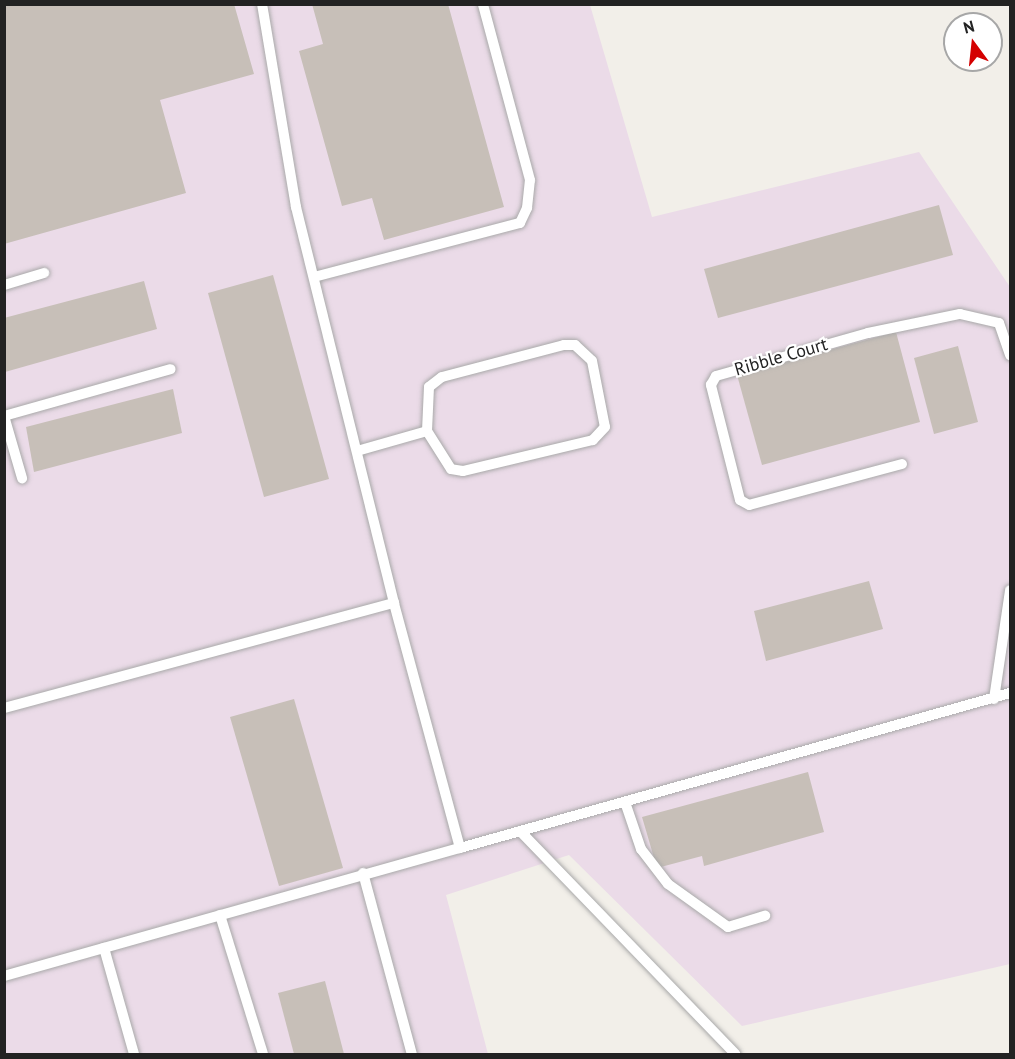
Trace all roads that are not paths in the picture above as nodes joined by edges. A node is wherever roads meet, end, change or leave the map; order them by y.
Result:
1 (262, 4) edge
2 (483, 4) edge
3 (44, 273) dead end
4 (314, 277) junction
5 (4, 285) edge
6 (1011, 355) edge
7 (171, 369) dead end
8 (4, 416) edge
9 (427, 431) junction
10 (357, 451) junction
11 (902, 464) dead end
12 (22, 478) dead end
13 (1011, 590) edge
14 (394, 603) junction
15 (1011, 693) edge
16 (994, 699) junction
17 (4, 708) edge
18 (625, 802) junction
19 (520, 831) junction
20 (460, 848) junction
21 (363, 873) junction
22 (220, 915) junction
23 (765, 916) dead end
24 (104, 948) junction
25 (4, 976) edge
26 (134, 1054) edge
27 (263, 1054) edge
28 (412, 1054) edge
29 (735, 1054) edge

1 - 4 lane
2 - 4 lane
3 - 5 lane
4 - 10 lane
6 - 11 lane, Ribble Court
7 - 8 lane
8 - 12 lane
9 - 9 lane
9 - 10 lane
10 - 14 lane
13 - 16 lane
14 - 17 lane
14 - 20 lane
15 - 16 lane
16 - 18 lane
18 - 19 lane
18 - 23 lane
19 - 20 lane
19 - 29 lane
20 - 21 lane
21 - 22 lane
21 - 28 lane
22 - 24 lane
22 - 27 lane
24 - 25 lane
24 - 26 lane

